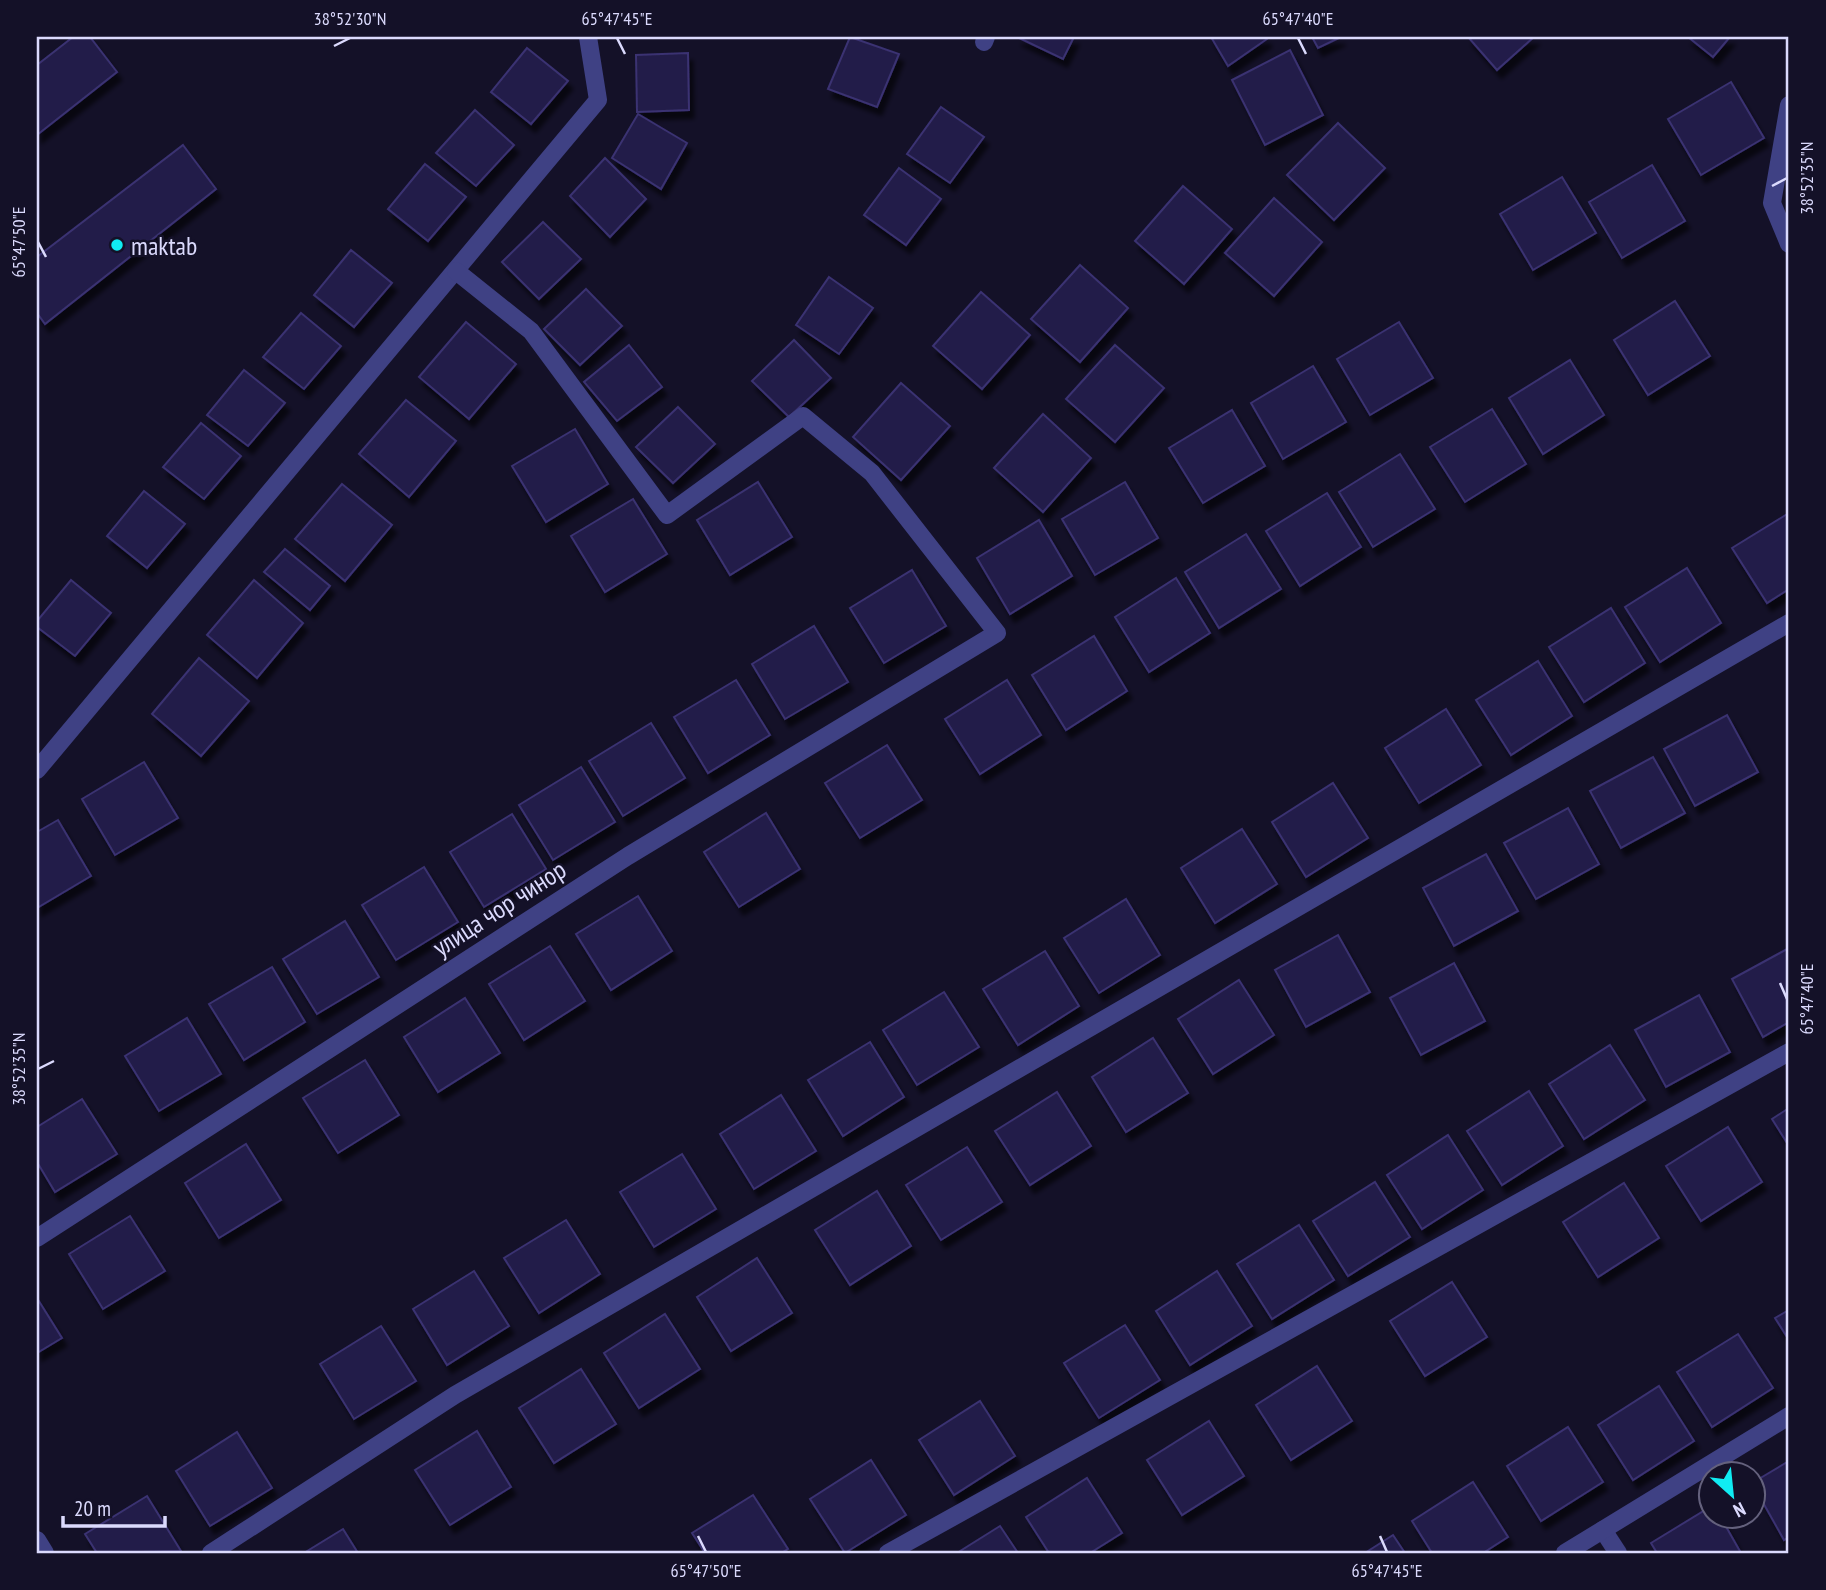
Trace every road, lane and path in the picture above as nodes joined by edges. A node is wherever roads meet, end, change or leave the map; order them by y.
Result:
1 (588, 37) edge
2 (1789, 105) edge
3 (1789, 243) edge
4 (456, 271) junction
5 (1789, 623) edge
6 (37, 770) edge
7 (1789, 1052) edge
8 (37, 1238) edge
9 (1789, 1416) edge
10 (1603, 1530) junction
11 (37, 1540) edge
12 (45, 1553) edge
13 (211, 1553) edge
14 (888, 1553) edge
15 (1564, 1553) edge
16 (1618, 1553) edge

1 - 4 street
2 - 3 street
4 - 6 street
4 - 8 street, улица чор чинор
5 - 13 street
7 - 14 street
9 - 10 street
10 - 15 street
10 - 16 street
11 - 12 street

